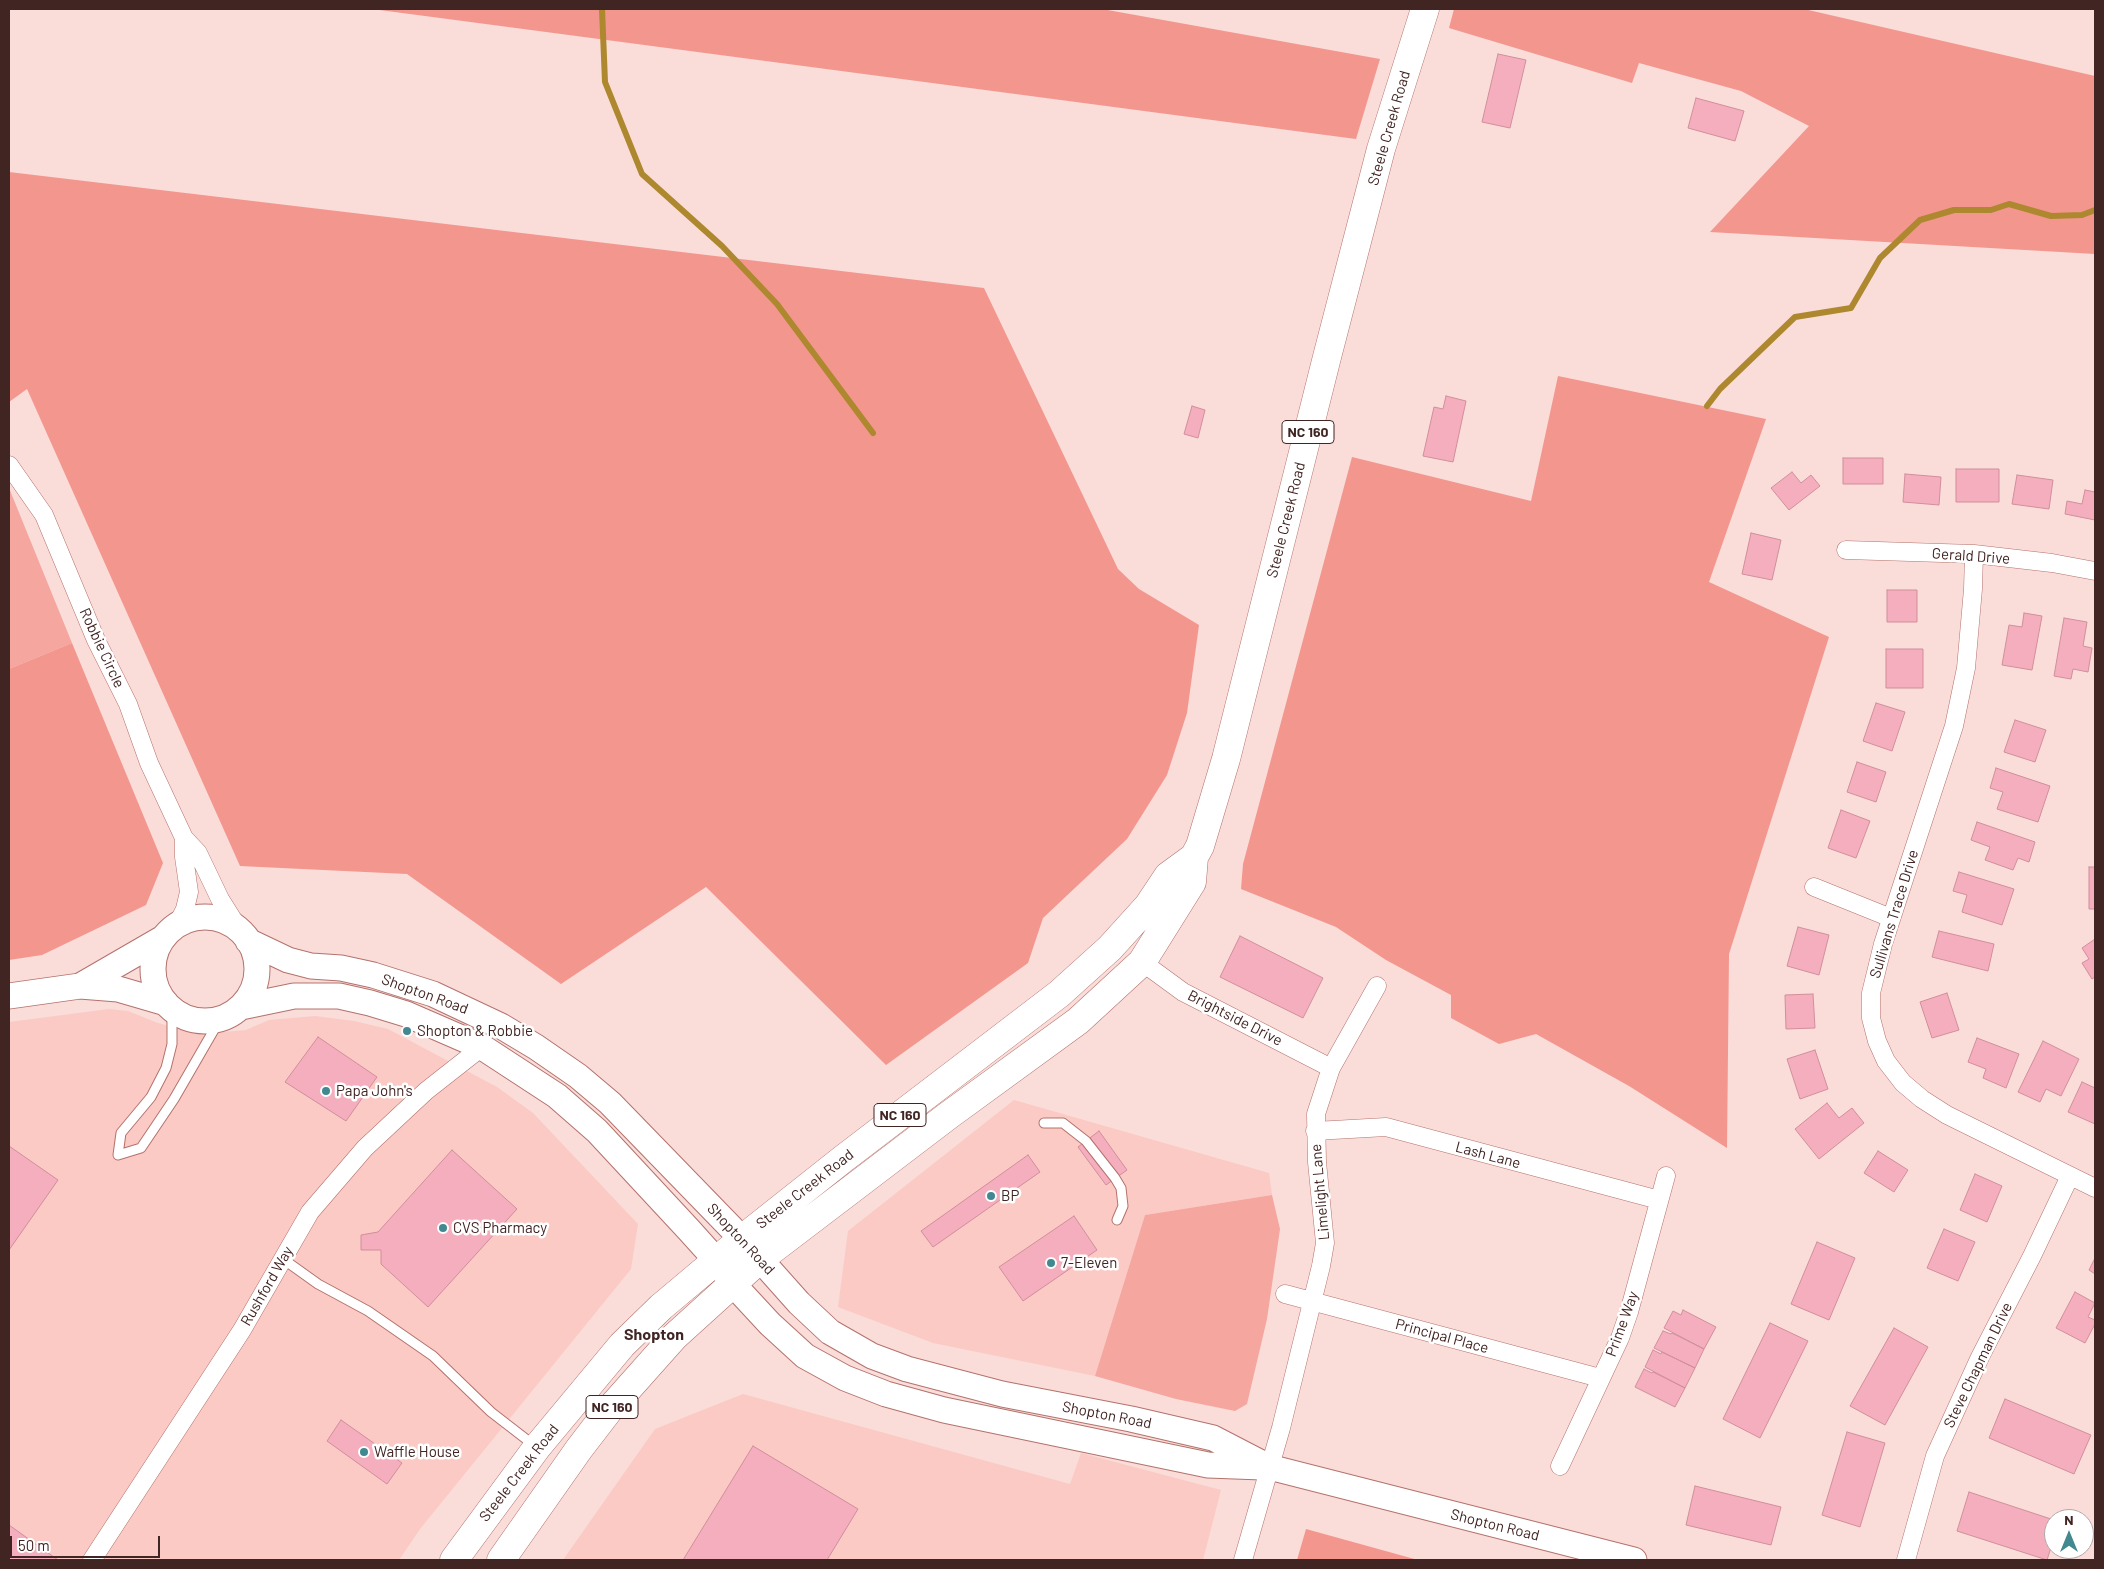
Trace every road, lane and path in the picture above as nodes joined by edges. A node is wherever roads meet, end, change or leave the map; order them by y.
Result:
1 (1425, 9) edge
2 (9, 465) edge
3 (1846, 550) dead end
4 (1974, 554) junction
5 (2095, 571) edge
6 (184, 838) junction
7 (1194, 857) junction
8 (1814, 888) dead end
9 (1890, 918) junction
10 (170, 931) junction
11 (244, 936) junction
12 (1142, 962) junction
13 (80, 986) junction
14 (1378, 986) dead end
15 (9, 996) edge
16 (169, 1006) junction
17 (236, 1011) junction
18 (482, 1047) junction
19 (1331, 1068) junction
20 (1044, 1123) dead end
21 (1315, 1132) junction
22 (1666, 1176) dead end
23 (2070, 1176) junction
24 (2095, 1188) edge
25 (1660, 1200) junction
26 (1117, 1220) dead end
27 (742, 1239) junction
28 (283, 1259) junction
29 (760, 1259) junction
30 (716, 1260) junction
31 (732, 1283) junction
32 (1285, 1294) dead end
33 (1312, 1302) junction
34 (1600, 1378) junction
35 (538, 1446) junction
36 (1560, 1466) dead end
37 (1269, 1467) junction
38 (92, 1560) edge
39 (454, 1560) edge
40 (500, 1560) edge
41 (1243, 1560) edge
42 (1634, 1560) edge
43 (1906, 1560) edge

1 - 7 main road, Steele Creek Road / NC 160
2 - 6 street, Robbie Circle
3 - 4 street, Gerald Drive
4 - 5 street, Gerald Drive
4 - 9 street, Sullivans Trace Drive
6 - 10 street, Robbie Circle
6 - 11 street, Robbie Circle
7 - 12 main road, Steele Creek Road / NC 160
7 - 27 main road, Steele Creek Road / NC 160
8 - 9 street
9 - 23 street, Sullivans Trace Drive
10 - 11 street
10 - 13 street
10 - 16 street
11 - 17 street
11 - 27 street, Shopton Road
12 - 19 street, Brightside Drive
12 - 29 main road, Steele Creek Road / NC 160
13 - 15 street
13 - 16 street
14 - 19 street, Limelight Lane
16 - 17 street
16 - 17 lane
17 - 18 street, Shopton Road
18 - 28 street, Rushford Way
18 - 30 street, Shopton Road
19 - 21 street, Limelight Lane
20 - 26 lane
21 - 25 street, Lash Lane
21 - 33 street, Limelight Lane
22 - 25 street, Prime Way
23 - 24 street, Sullivans Trace Drive
23 - 43 street, Steve Chapman Drive
25 - 34 street, Prime Way
27 - 29 street, Shopton Road
27 - 30 main road, Steele Creek Road / NC 160
28 - 35 lane
28 - 38 street, Rushford Way
29 - 31 main road, Steele Creek Road / NC 160
29 - 37 street, Shopton Road
30 - 31 street, Shopton Road
30 - 35 main road, Steele Creek Road / NC 160
31 - 37 street, Shopton Road
31 - 40 main road, Steele Creek Road / NC 160
32 - 33 street, Principal Place
33 - 34 street, Principal Place
33 - 37 street, Limelight Lane
34 - 36 street, Prime Way
35 - 39 main road, Steele Creek Road / NC 160
37 - 41 street, Limelight Lane
37 - 42 street, Shopton Road

